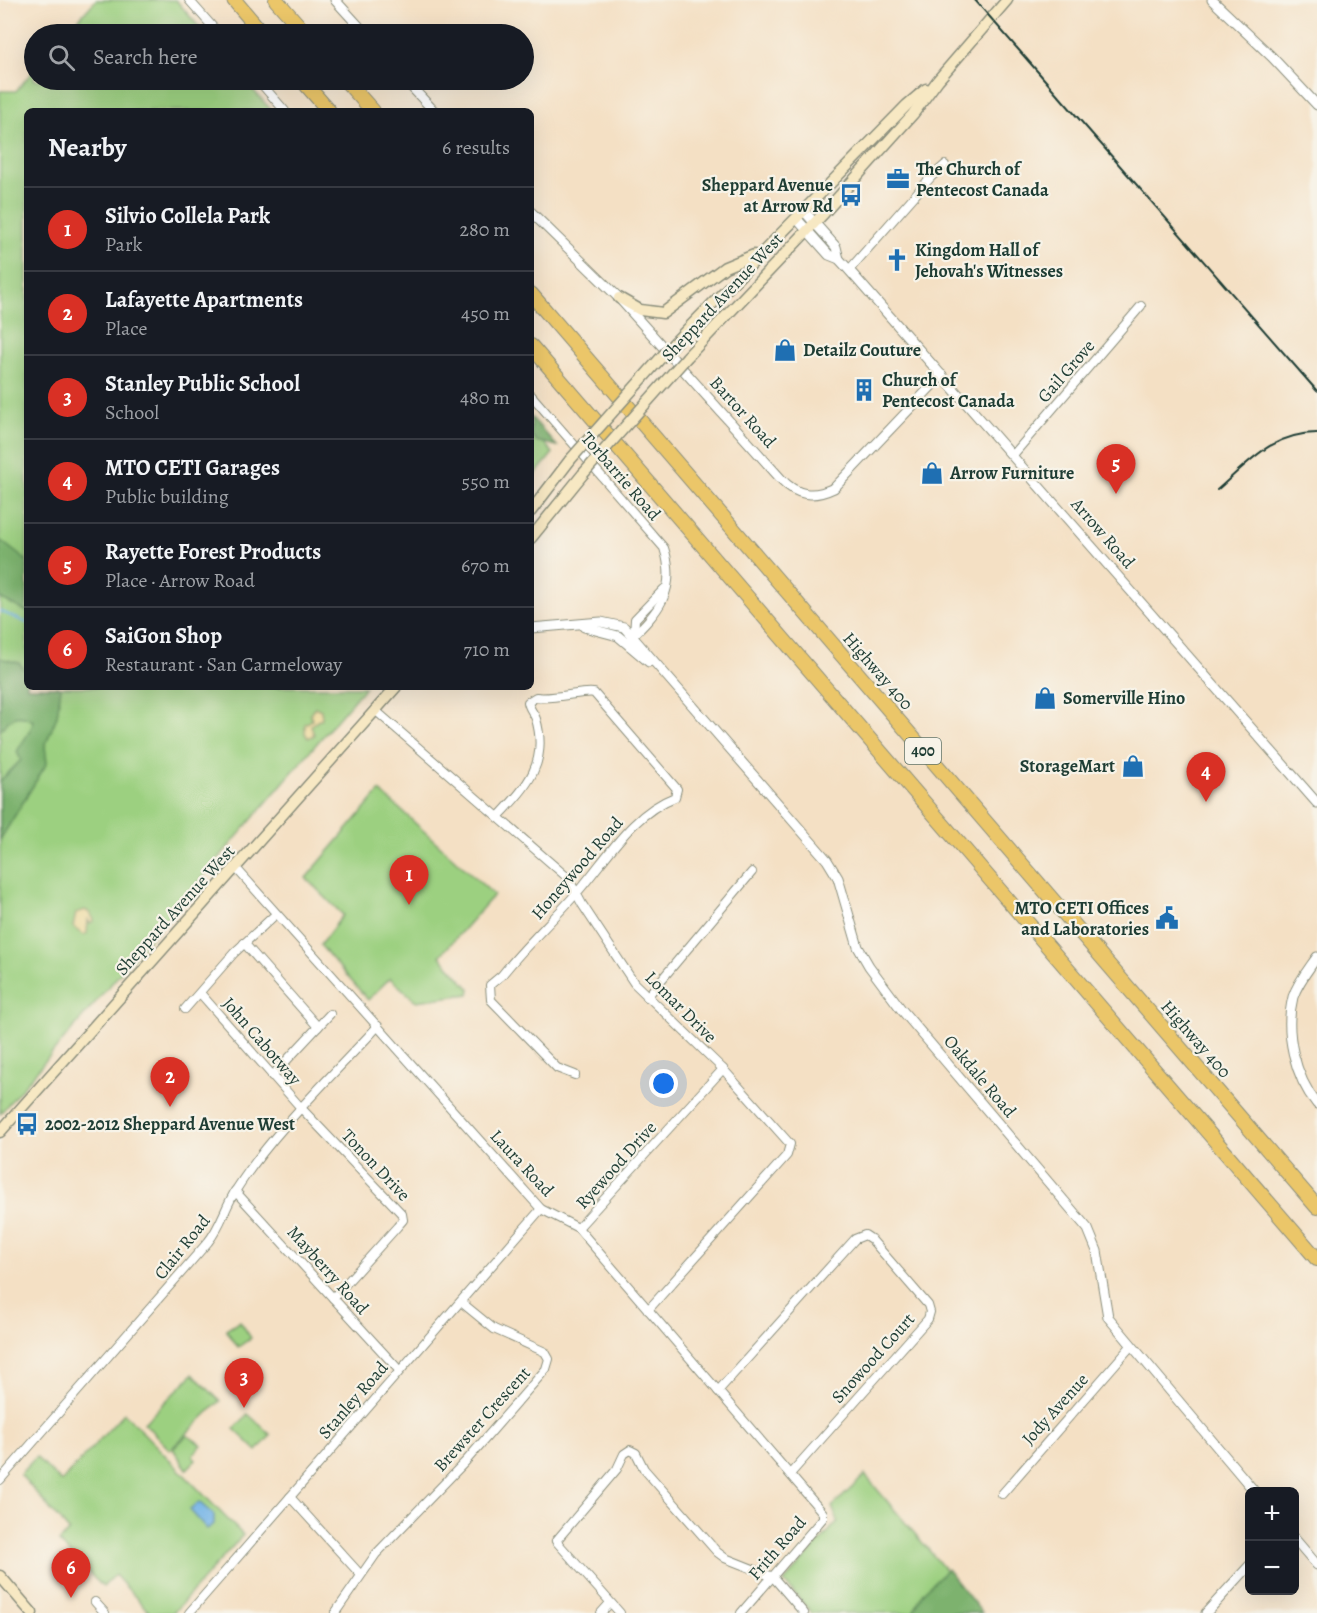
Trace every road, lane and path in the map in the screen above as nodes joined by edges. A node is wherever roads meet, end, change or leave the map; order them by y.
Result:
1 (189, 0) edge
2 (234, 0) edge
3 (276, 0) edge
4 (336, 0) edge
5 (1007, 0) edge
6 (1212, 0) edge
7 (210, 24) edge
8 (254, 24) edge
9 (297, 24) edge
10 (357, 24) edge
11 (938, 80) junction
12 (267, 90) edge
13 (311, 90) edge
14 (354, 90) edge
15 (414, 90) edge
16 (1317, 105) edge
17 (282, 108) edge
18 (326, 108) edge
19 (369, 108) edge
20 (431, 108) edge
21 (945, 165) dead end
22 (800, 214) junction
23 (534, 215) edge
24 (816, 222) junction
25 (807, 231) junction
26 (764, 249) junction
27 (839, 259) junction
28 (849, 270) junction
29 (534, 297) edge
30 (619, 298) junction
31 (1141, 306) dead end
32 (534, 349) edge
33 (942, 375) junction
34 (534, 398) edge
35 (1013, 455) junction
36 (534, 508) edge
37 (534, 534) edge
38 (534, 628) edge
39 (630, 639) junction
40 (389, 690) edge
41 (393, 690) edge
42 (375, 710) junction
43 (1316, 800) edge
44 (498, 817) junction
45 (235, 867) junction
46 (752, 872) dead end
47 (576, 894) junction
48 (276, 914) junction
49 (244, 942) junction
50 (1317, 957) edge
51 (200, 993) junction
52 (646, 997) junction
53 (185, 1009) dead end
54 (330, 1014) dead end
55 (378, 1026) junction
56 (318, 1028) junction
57 (723, 1069) junction
58 (575, 1075) dead end
59 (272, 1076) junction
60 (1317, 1104) edge
61 (302, 1109) junction
62 (0, 1132) edge
63 (235, 1191) junction
64 (1317, 1207) edge
65 (541, 1209) junction
66 (579, 1228) junction
67 (1317, 1259) edge
68 (333, 1298) junction
69 (460, 1302) junction
70 (648, 1310) junction
71 (1131, 1346) junction
72 (399, 1370) junction
73 (718, 1391) junction
74 (791, 1473) junction
75 (0, 1480) edge
76 (1252, 1487) edge
77 (1002, 1494) dead end
78 (290, 1497) junction
79 (1297, 1541) edge
80 (1317, 1565) edge
81 (1245, 1570) edge
82 (360, 1574) junction
83 (0, 1576) edge
84 (772, 1576) junction
85 (94, 1602) dead end
86 (610, 1603) junction
87 (32, 1613) edge
88 (105, 1613) edge
89 (189, 1613) edge
90 (335, 1613) edge
91 (601, 1613) edge
92 (620, 1613) edge
93 (741, 1613) edge
94 (804, 1613) edge
95 (1206, 1613) edge

1 - 7 street
2 - 8 highway
3 - 9 highway
4 - 10 street
5 - 11 main road, Sheppard Avenue West
6 - 16 street
11 - 22 main road, Sheppard Avenue West
11 - 24 main road, Sheppard Avenue West
12 - 17 street
13 - 18 highway
14 - 19 highway
15 - 20 street
21 - 28 street
22 - 24 street, Arrow Road
22 - 25 street, Arrow Road
22 - 26 main road, Sheppard Avenue West
23 - 30 street, Bartor Road
24 - 25 main road, Sheppard Avenue West
24 - 27 street, Arrow Road
25 - 27 street, Arrow Road
25 - 37 main road, Sheppard Avenue West, bridge
26 - 30 main road
26 - 36 main road, Sheppard Avenue West, bridge
27 - 28 street, Arrow Road
28 - 33 street, Arrow Road
29 - 64 highway, Highway 400 / 400
30 - 33 street, Bartor Road
31 - 35 street, Gail Grove
32 - 67 highway, 400
33 - 35 street, Arrow Road
34 - 39 street, Torbarrie Road
35 - 43 street, Arrow Road
38 - 39 street, Oakdale Road
39 - 71 street, Oakdale Road
40 - 42 main road, Sheppard Avenue West
41 - 42 main road, Sheppard Avenue West
42 - 44 street, Lomar Drive
42 - 45 main road, Sheppard Avenue West
44 - 47 street, Lomar Drive
44 - 47 street, Honeywood Road
45 - 48 street, Laura Road
45 - 62 main road, Sheppard Avenue West
46 - 52 street
47 - 52 street, Lomar Drive
47 - 58 street, Honeywood Road
48 - 49 street, John Cabotway
48 - 55 street, Laura Road
49 - 51 street, John Cabotway
49 - 56 street
50 - 60 street
51 - 53 street, John Cabotway
51 - 59 street, John Cabotway
52 - 57 street, Lomar Drive
54 - 56 street
55 - 61 street, Clair Road
55 - 65 street, Laura Road
56 - 59 street
57 - 66 street, Ryewood Drive
57 - 70 street, Lomar Drive
59 - 61 street, John Cabotway
61 - 63 street, Clair Road
61 - 68 street, Tonon Drive
63 - 68 street, Mayberry Road
63 - 75 street, Clair Road
65 - 66 street, Laura Road
65 - 69 street, Stanley Road
66 - 70 street, Laura Road
68 - 72 street, Mayberry Road
69 - 72 street, Stanley Road
69 - 82 street, Brewster Crescent
70 - 73 street, Laura Road
71 - 76 street, Oakdale Road
71 - 77 street, Jody Avenue
72 - 78 street, Stanley Road
73 - 74 street, Laura Road
73 - 74 street, Snowood Court
74 - 84 street, Frith Road
78 - 82 street
78 - 89 street, Stanley Road
79 - 80 street
81 - 95 street
82 - 90 street
83 - 87 main road
84 - 86 street
84 - 93 street, Frith Road
84 - 94 street
85 - 88 street
86 - 91 street
86 - 92 street

